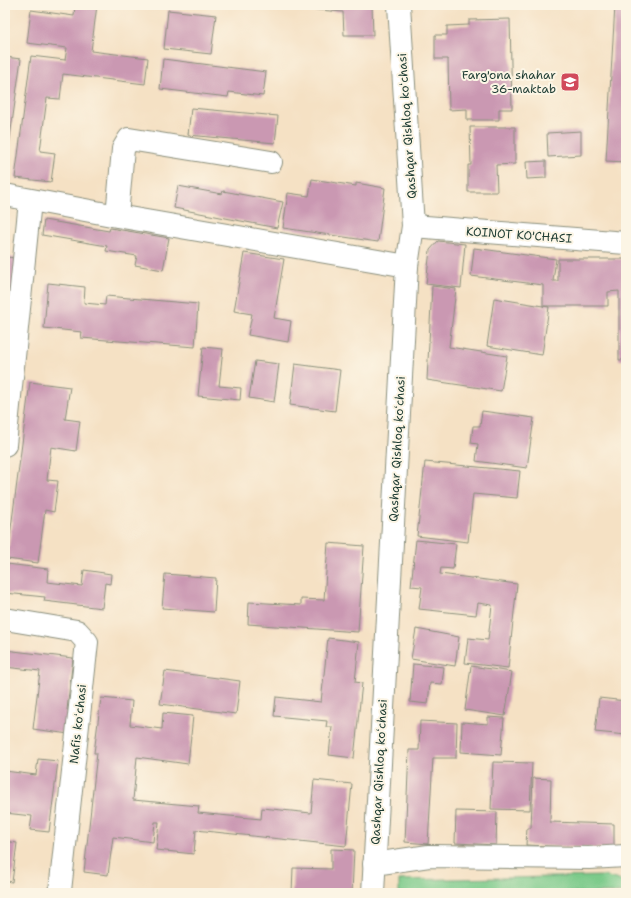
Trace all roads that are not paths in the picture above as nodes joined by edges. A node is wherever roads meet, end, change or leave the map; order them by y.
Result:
1 (399, 5) edge
2 (271, 162) dead end
3 (5, 195) edge
4 (30, 201) junction
5 (117, 216) junction
6 (413, 226) junction
7 (626, 243) edge
8 (407, 266) junction
9 (5, 446) edge
10 (5, 619) edge
11 (626, 856) edge
12 (374, 864) junction
13 (58, 893) edge
14 (373, 893) edge

1 - 6 street, Qashqar Qishloq koʻchasi
2 - 5 street
3 - 4 street
4 - 5 street
4 - 9 street
5 - 8 street
6 - 7 street, KOINOT KO'CHASI
6 - 8 street, Qashqar Qishloq koʻchasi
8 - 12 street, Qashqar Qishloq koʻchasi
10 - 13 street, Nafis koʻchasi
11 - 12 street
12 - 14 street, Qashqar Qishloq koʻchasi

